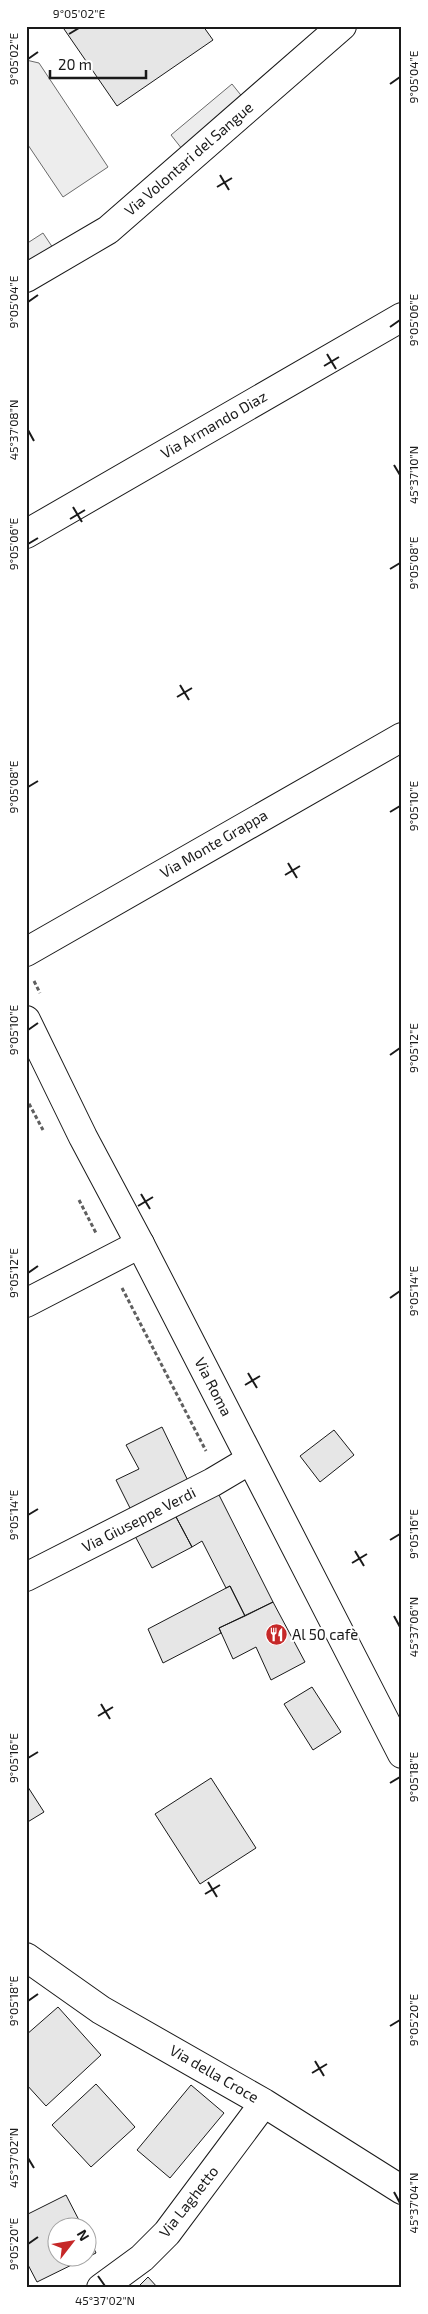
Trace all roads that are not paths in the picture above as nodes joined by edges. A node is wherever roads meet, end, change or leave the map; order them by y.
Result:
1 (342, 26) edge
2 (26, 278) edge
3 (402, 317) edge
4 (26, 534) edge
5 (402, 737) edge
6 (26, 952) edge
7 (26, 1020) edge
8 (140, 1244) junction
9 (26, 1303) edge
10 (250, 1460) junction
11 (26, 1577) edge
12 (402, 1754) edge
13 (28, 1962) edge
14 (264, 2103) junction
15 (402, 2190) edge
16 (101, 2288) edge

1 - 2 street, Via Volontari del Sangue
3 - 4 street, Via Armando Diaz
5 - 6 street, Via Monte Grappa
7 - 8 street, Via Roma
8 - 9 street
8 - 10 street, Via Roma
10 - 11 street, Via Giuseppe Verdi
10 - 12 street, Via Roma
13 - 14 street, Via della Croce
14 - 15 street, Via della Croce
14 - 16 street, Via Laghetto

